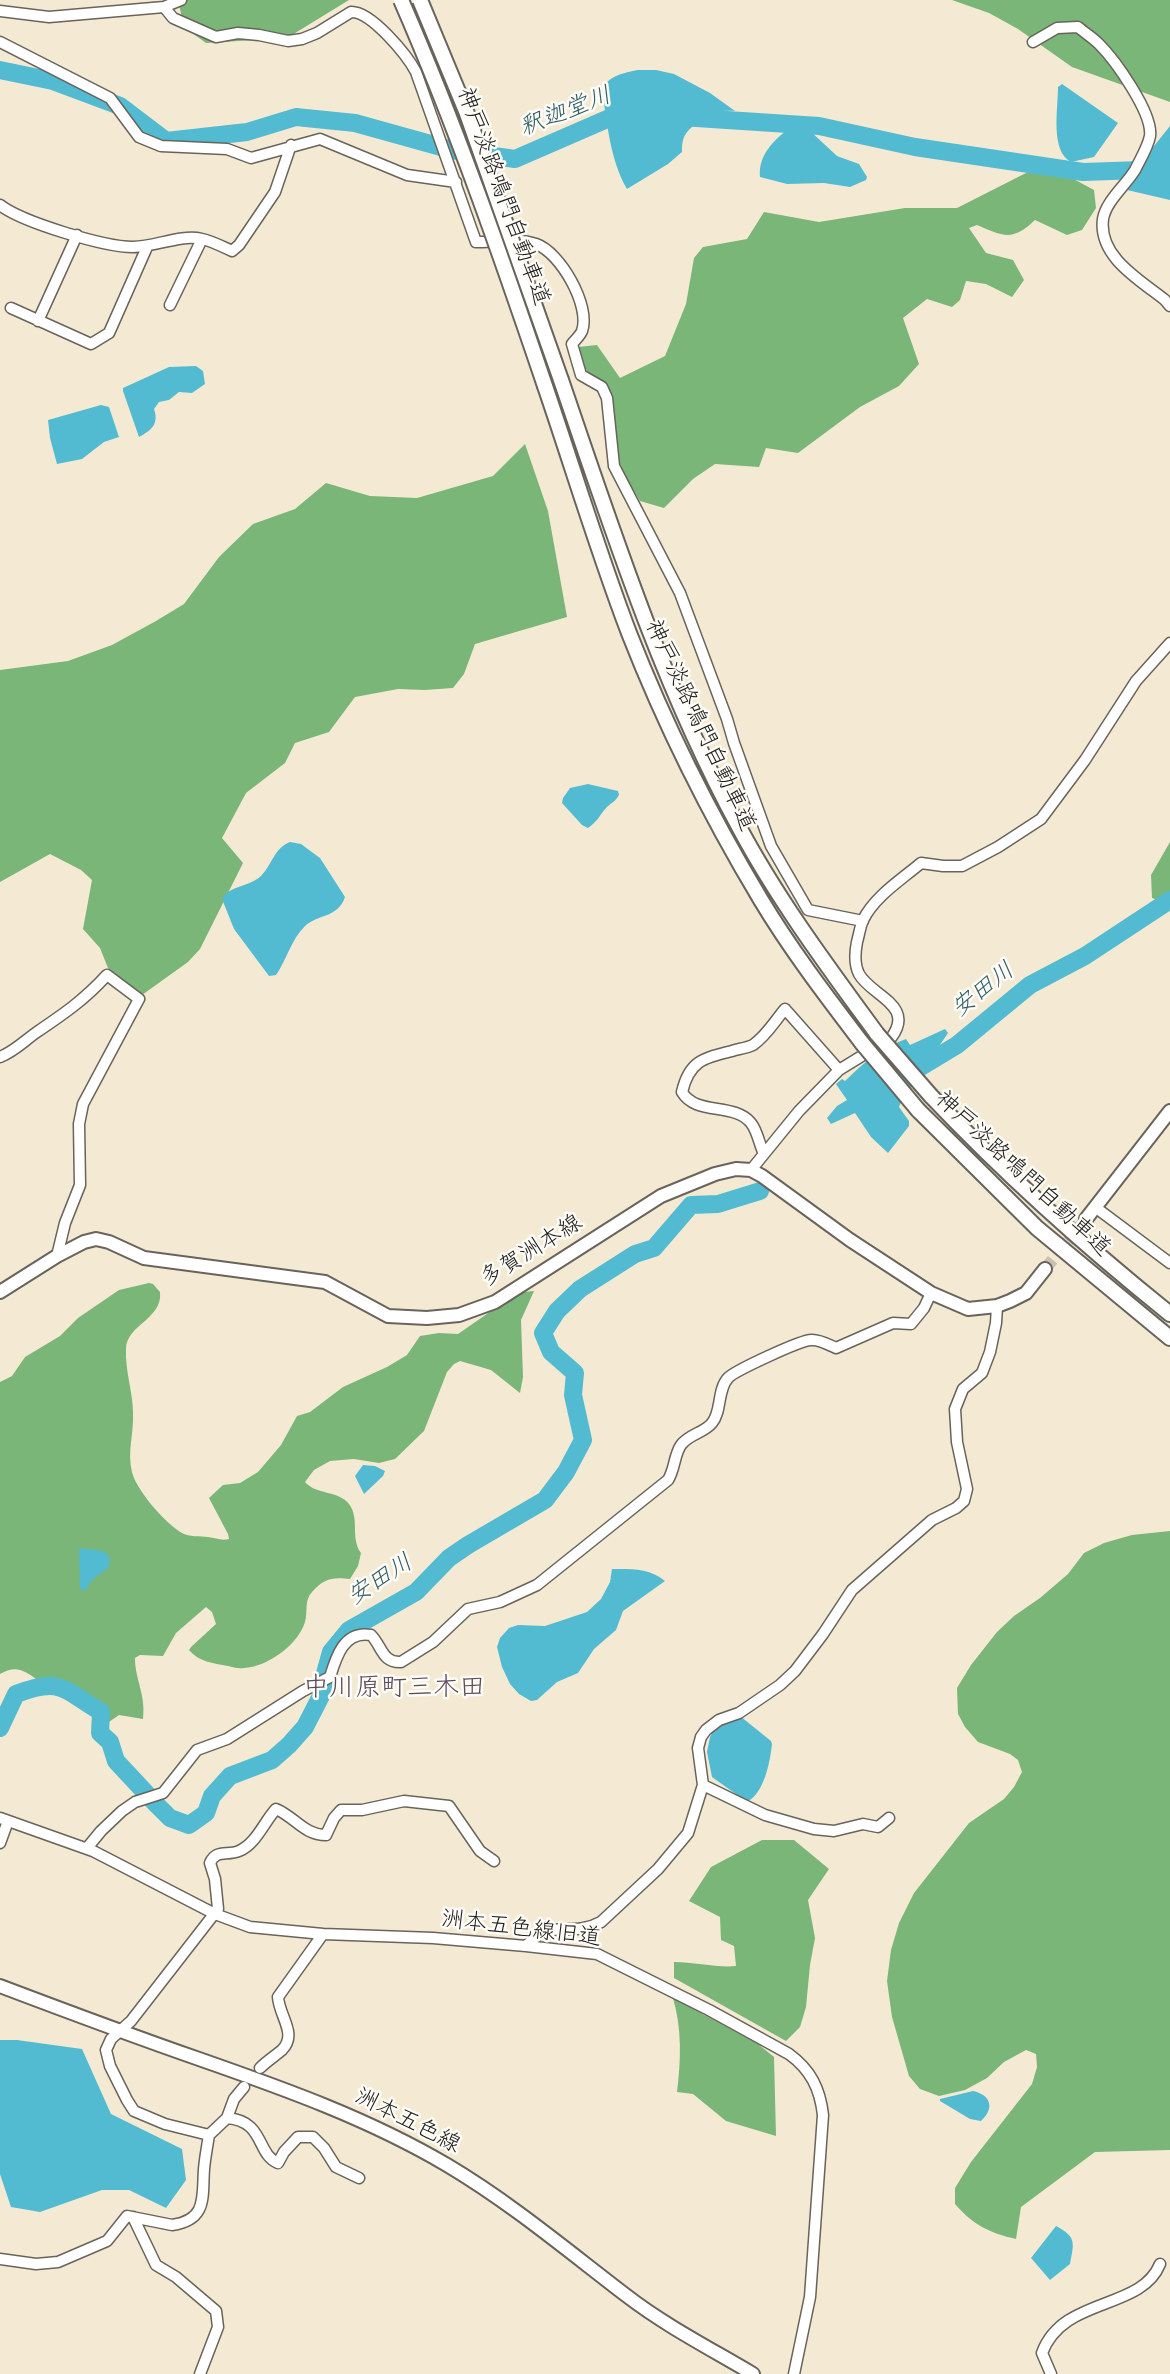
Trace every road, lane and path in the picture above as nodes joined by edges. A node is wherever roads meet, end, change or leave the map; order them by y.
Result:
1 (181, 0) edge
2 (401, 0) edge
3 (420, 0) edge
4 (164, 7) junction
5 (0, 11) edge
6 (0, 42) edge
7 (1033, 42) dead end
8 (291, 145) junction
9 (456, 182) junction
10 (0, 205) edge
11 (77, 235) junction
12 (202, 239) junction
13 (147, 247) junction
14 (170, 305) dead end
15 (1170, 306) edge
16 (10, 308) dead end
17 (38, 321) junction
18 (1170, 643) edge
19 (863, 920) junction
20 (0, 1057) edge
21 (839, 1070) junction
22 (1170, 1111) edge
23 (764, 1154) junction
24 (751, 1170) junction
25 (1095, 1207) junction
26 (1086, 1219) tunnel mouth
27 (57, 1255) junction
28 (1170, 1263) edge
29 (1045, 1269) tunnel mouth
30 (0, 1292) edge
31 (931, 1293) junction
32 (997, 1306) junction
33 (1167, 1311) edge
34 (1170, 1338) edge
35 (703, 1785) junction
36 (889, 1818) dead end
37 (4, 1819) edge
38 (0, 1843) edge
39 (88, 1849) junction
40 (494, 1861) dead end
41 (215, 1914) junction
42 (323, 1934) junction
43 (526, 1946) junction
44 (0, 1986) edge
45 (120, 2030) junction
46 (260, 2068) dead end
47 (243, 2087) dead end
48 (227, 2118) junction
49 (209, 2135) junction
50 (359, 2178) dead end
51 (133, 2217) junction
52 (0, 2259) edge
53 (1160, 2264) dead end
54 (200, 2374) edge
55 (753, 2374) edge
56 (794, 2374) edge
57 (1051, 2374) edge

1 - 4 street
2 - 34 highway, 神戸淡路鳴門自動車道, bridge
3 - 33 highway, 神戸淡路鳴門自動車道, bridge
4 - 5 street
4 - 9 street
6 - 8 street
7 - 15 street
8 - 9 street
8 - 12 street
9 - 19 street
10 - 11 street
11 - 13 street
11 - 17 street
12 - 13 street
12 - 14 street
13 - 17 street
16 - 17 street
18 - 19 street
19 - 21 street
20 - 27 street
21 - 23 street
21 - 23 street
22 - 25 main road
23 - 24 street
24 - 27 main road, 多賀洲本線
24 - 31 main road
25 - 26 main road
25 - 28 street
27 - 30 main road, 多賀洲本線
29 - 32 main road
31 - 32 main road
31 - 39 street
32 - 35 street
35 - 36 street
35 - 43 street
37 - 38 street
37 - 39 street, 洲本五色線旧道
39 - 41 street, 洲本五色線旧道
40 - 41 street
41 - 42 street, 洲本五色線旧道
41 - 45 street
42 - 43 street, 洲本五色線旧道
42 - 46 street
43 - 56 street, 洲本五色線旧道
44 - 45 main road, 洲本五色線
45 - 49 street
45 - 55 main road, 洲本五色線
47 - 48 street
48 - 49 street
48 - 50 street
49 - 51 street
51 - 52 street
51 - 54 street
53 - 57 street

